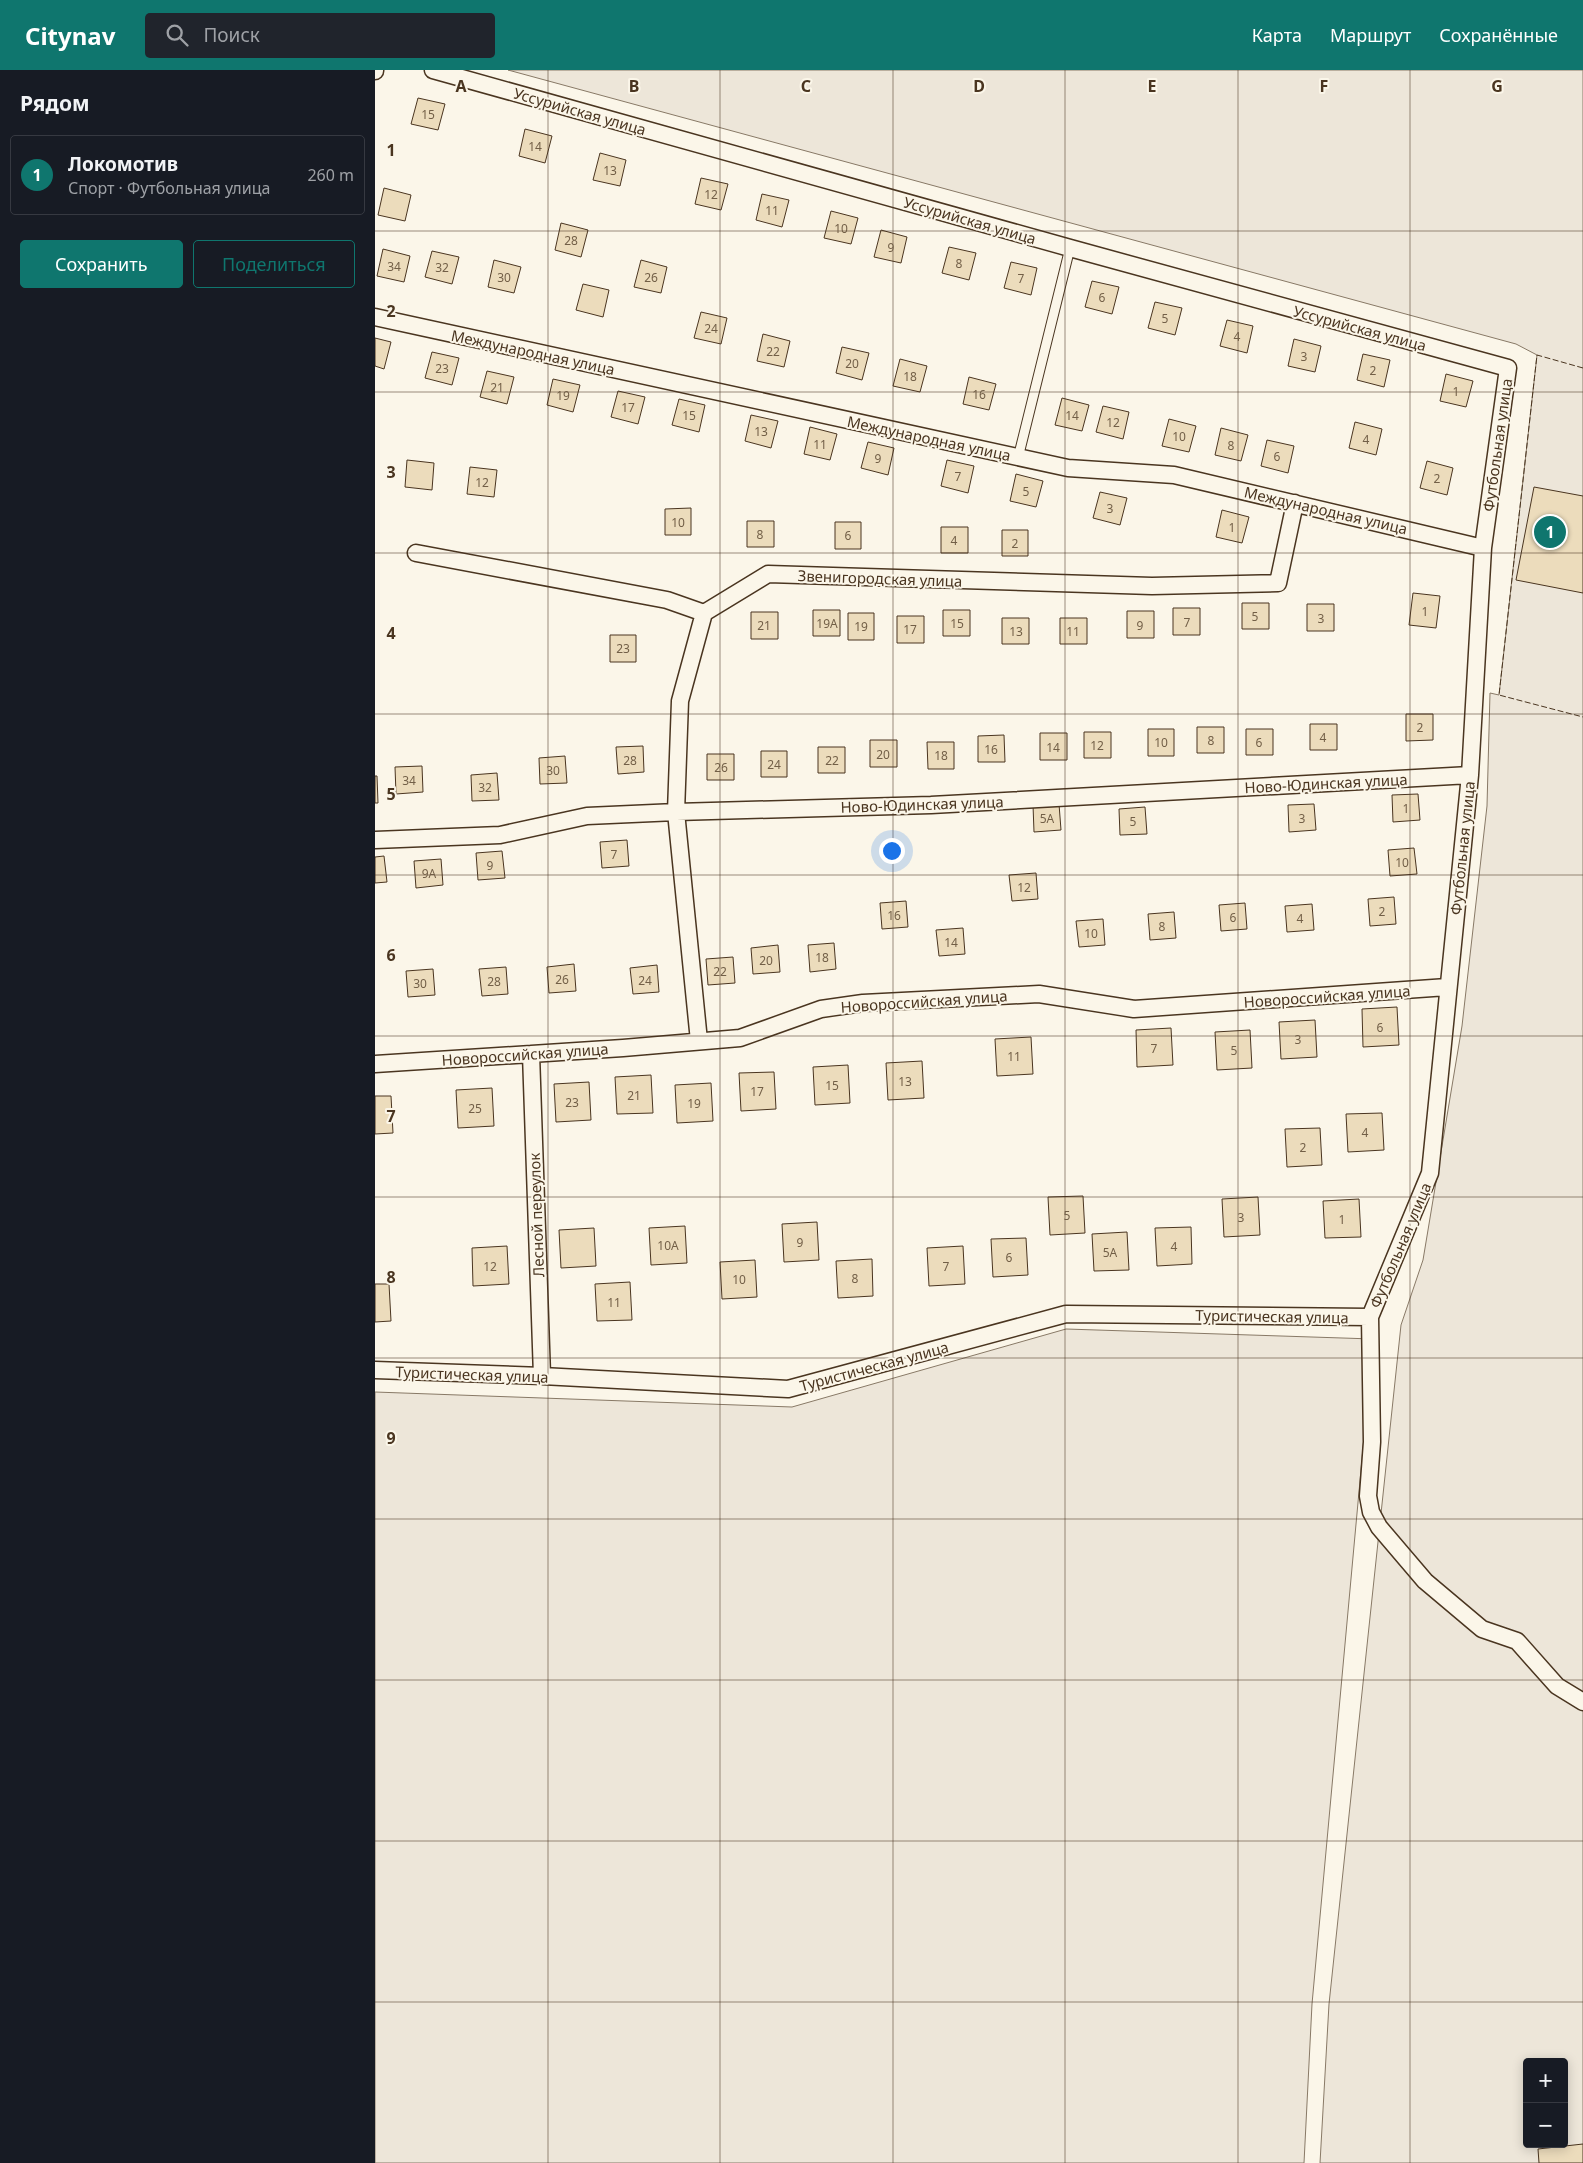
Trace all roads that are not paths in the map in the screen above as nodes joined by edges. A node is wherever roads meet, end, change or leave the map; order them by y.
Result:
1 (433, 70) edge
2 (1070, 248) junction
3 (375, 317) edge
4 (1507, 368) joint
5 (1018, 458) junction
6 (1295, 503) junction
7 (1483, 548) junction
8 (416, 553) dead end
9 (703, 613) junction
10 (1470, 776) junction
11 (676, 812) junction
12 (375, 840) edge
13 (1447, 987) junction
14 (699, 1041) junction
15 (531, 1054) junction
16 (375, 1064) edge
17 (1370, 1317) junction
18 (375, 1370) edge
19 (542, 1376) junction
20 (1583, 1702) edge

1 - 2 street, Уссурийская улица
2 - 4 street, Уссурийская улица
2 - 5 lane
3 - 5 street, Международная улица
4 - 7 street, Футбольная улица
5 - 6 street, Международная улица
6 - 7 street, Международная улица
6 - 9 street, Звенигородская улица
7 - 10 street, Футбольная улица
8 - 9 street
9 - 11 street
10 - 11 street, Ново-Юдинская улица
10 - 13 street, Футбольная улица
11 - 12 street, Ново-Юдинская улица
11 - 14 street
13 - 14 street, Новороссийская улица
13 - 17 street, Футбольная улица
14 - 15 street, Новороссийская улица
15 - 16 street, Новороссийская улица
15 - 19 street, Лесной переулок
17 - 19 street, Туристическая улица
17 - 20 street
18 - 19 street, Туристическая улица

